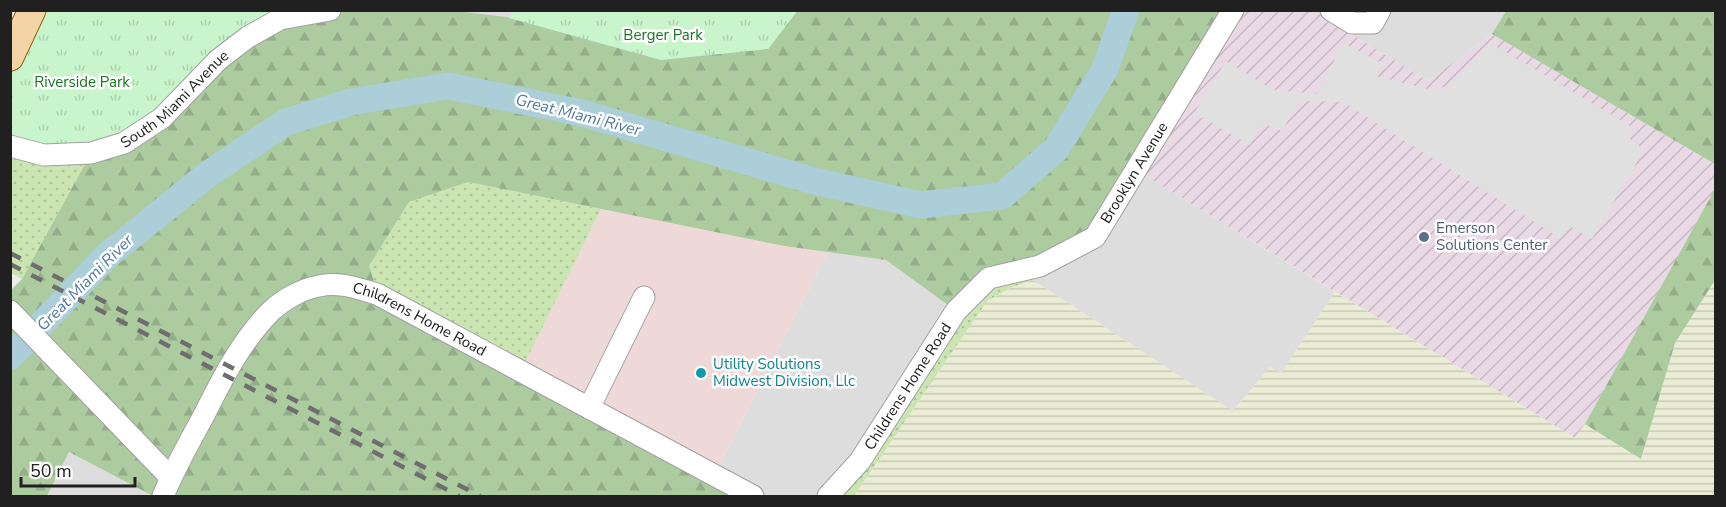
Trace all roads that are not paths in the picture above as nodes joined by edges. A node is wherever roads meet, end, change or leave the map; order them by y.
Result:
1 (32, 10) edge
2 (330, 10) edge
3 (1233, 10) edge
4 (1332, 10) edge
5 (1380, 10) edge
6 (13, 46) edge
7 (10, 146) edge
8 (989, 278) joint
9 (644, 297) dead end
10 (10, 311) edge
11 (589, 408) junction
12 (167, 487) edge
13 (753, 496) edge
14 (828, 496) edge

1 - 6 main road
2 - 7 street, South Miami Avenue
3 - 8 street, Brooklyn Avenue
4 - 5 street
8 - 14 street, Childrens Home Road
9 - 11 street
10 - 12 street
11 - 12 street, Childrens Home Road
11 - 13 street, Childrens Home Road

